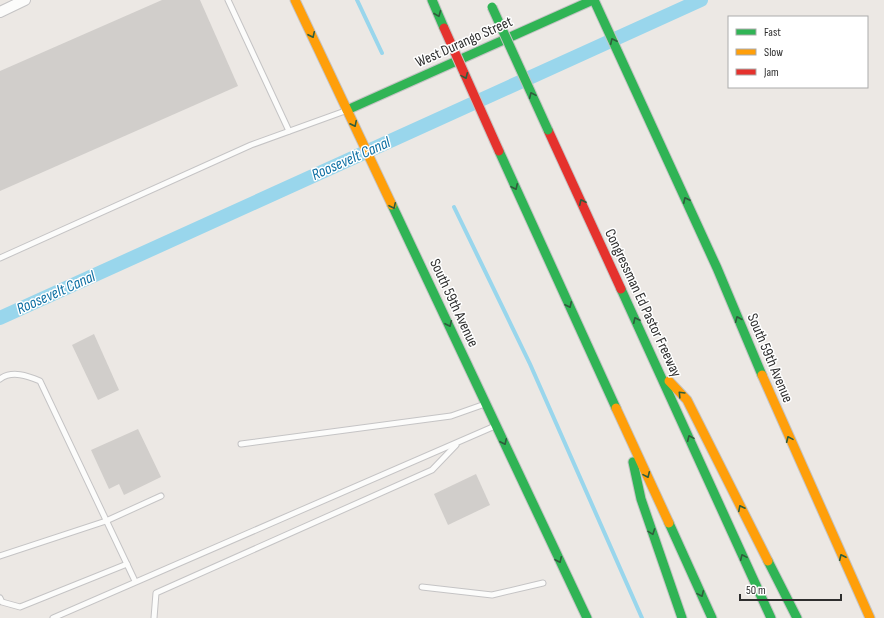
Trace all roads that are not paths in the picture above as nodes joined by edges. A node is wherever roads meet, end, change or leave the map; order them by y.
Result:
1 (25, 0) edge
2 (228, 0) edge
3 (296, 0) edge
4 (432, 0) edge
5 (593, 0) edge
6 (491, 3) edge
7 (0, 12) edge
8 (347, 110) junction
9 (289, 131) junction
10 (0, 258) edge
11 (659, 371) junction
12 (0, 379) edge
13 (486, 404) junction
14 (496, 426) junction
15 (626, 427) junction
16 (458, 443) junction
17 (241, 444) dead end
18 (161, 496) dead end
19 (106, 521) junction
20 (0, 556) edge
21 (127, 564) junction
22 (135, 581) junction
23 (543, 583) dead end
24 (422, 588) dead end
25 (0, 598) edge
26 (53, 618) edge
27 (154, 618) edge
28 (587, 618) edge
29 (682, 618) edge
30 (712, 618) edge
31 (771, 618) edge
32 (797, 618) edge
33 (870, 618) edge

1 - 7 street
2 - 9 lane
3 -> 8 main road, South 59th Avenue
4 -> 15 main road, bridge
5 - 8 main road, West Durango Street
33 -> 5 main road, South 59th Avenue
11 -> 6 main road, Congressman Ed Pastor Freeway, bridge
8 - 9 lane
8 -> 13 main road, South 59th Avenue
9 - 10 lane
31 -> 11 main road, Congressman Ed Pastor Freeway
32 -> 11 main road
12 - 19 lane
13 - 14 main road, South 59th Avenue
13 - 17 lane
14 - 16 lane
14 -> 28 main road, South 59th Avenue
15 -> 29 main road
15 -> 30 main road
16 - 22 lane
16 - 27 lane
18 - 19 lane
19 - 20 lane
19 - 21 lane
21 - 22 lane
21 - 25 lane
22 - 26 lane
23 - 24 lane

